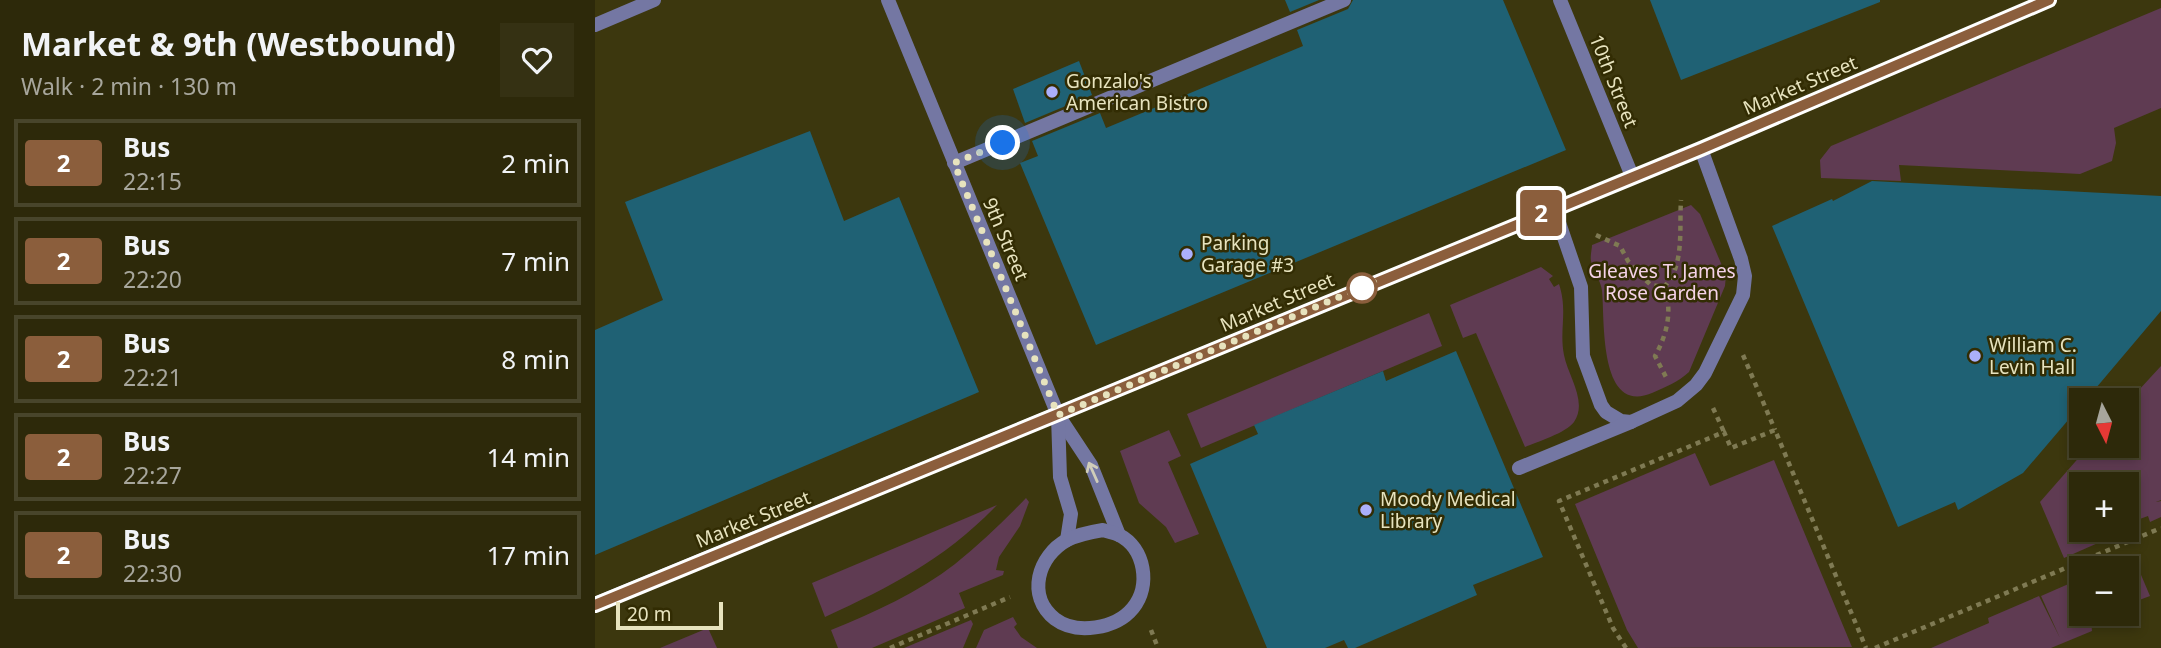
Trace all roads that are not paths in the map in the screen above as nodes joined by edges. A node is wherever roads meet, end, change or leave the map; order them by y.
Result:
1 (654, 0) edge
2 (888, 0) edge
3 (1344, 0) edge
4 (1560, 0) edge
5 (2049, 0) edge
6 (595, 25) edge
7 (1701, 149) junction
8 (954, 163) junction
9 (1632, 176) junction
10 (1555, 208) junction
11 (1058, 415) junction
12 (1631, 422) junction
13 (1519, 468) dead end
14 (1119, 535) junction
15 (1067, 540) junction
16 (595, 604) edge

1 - 6 street
2 - 8 street, 9th Street
3 - 8 street
4 - 9 street, 10th Street
5 - 7 main road, Market Street
7 - 9 main road, Market Street
7 - 12 street
8 - 11 street, 9th Street
9 - 10 main road, Market Street
10 - 11 main road, Market Street
10 - 12 street
14 -> 11 street, 9th Street
11 - 15 street, 9th Street
11 - 16 main road, Market Street
12 - 13 street
14 - 15 street
14 - 15 street, 9th Street

